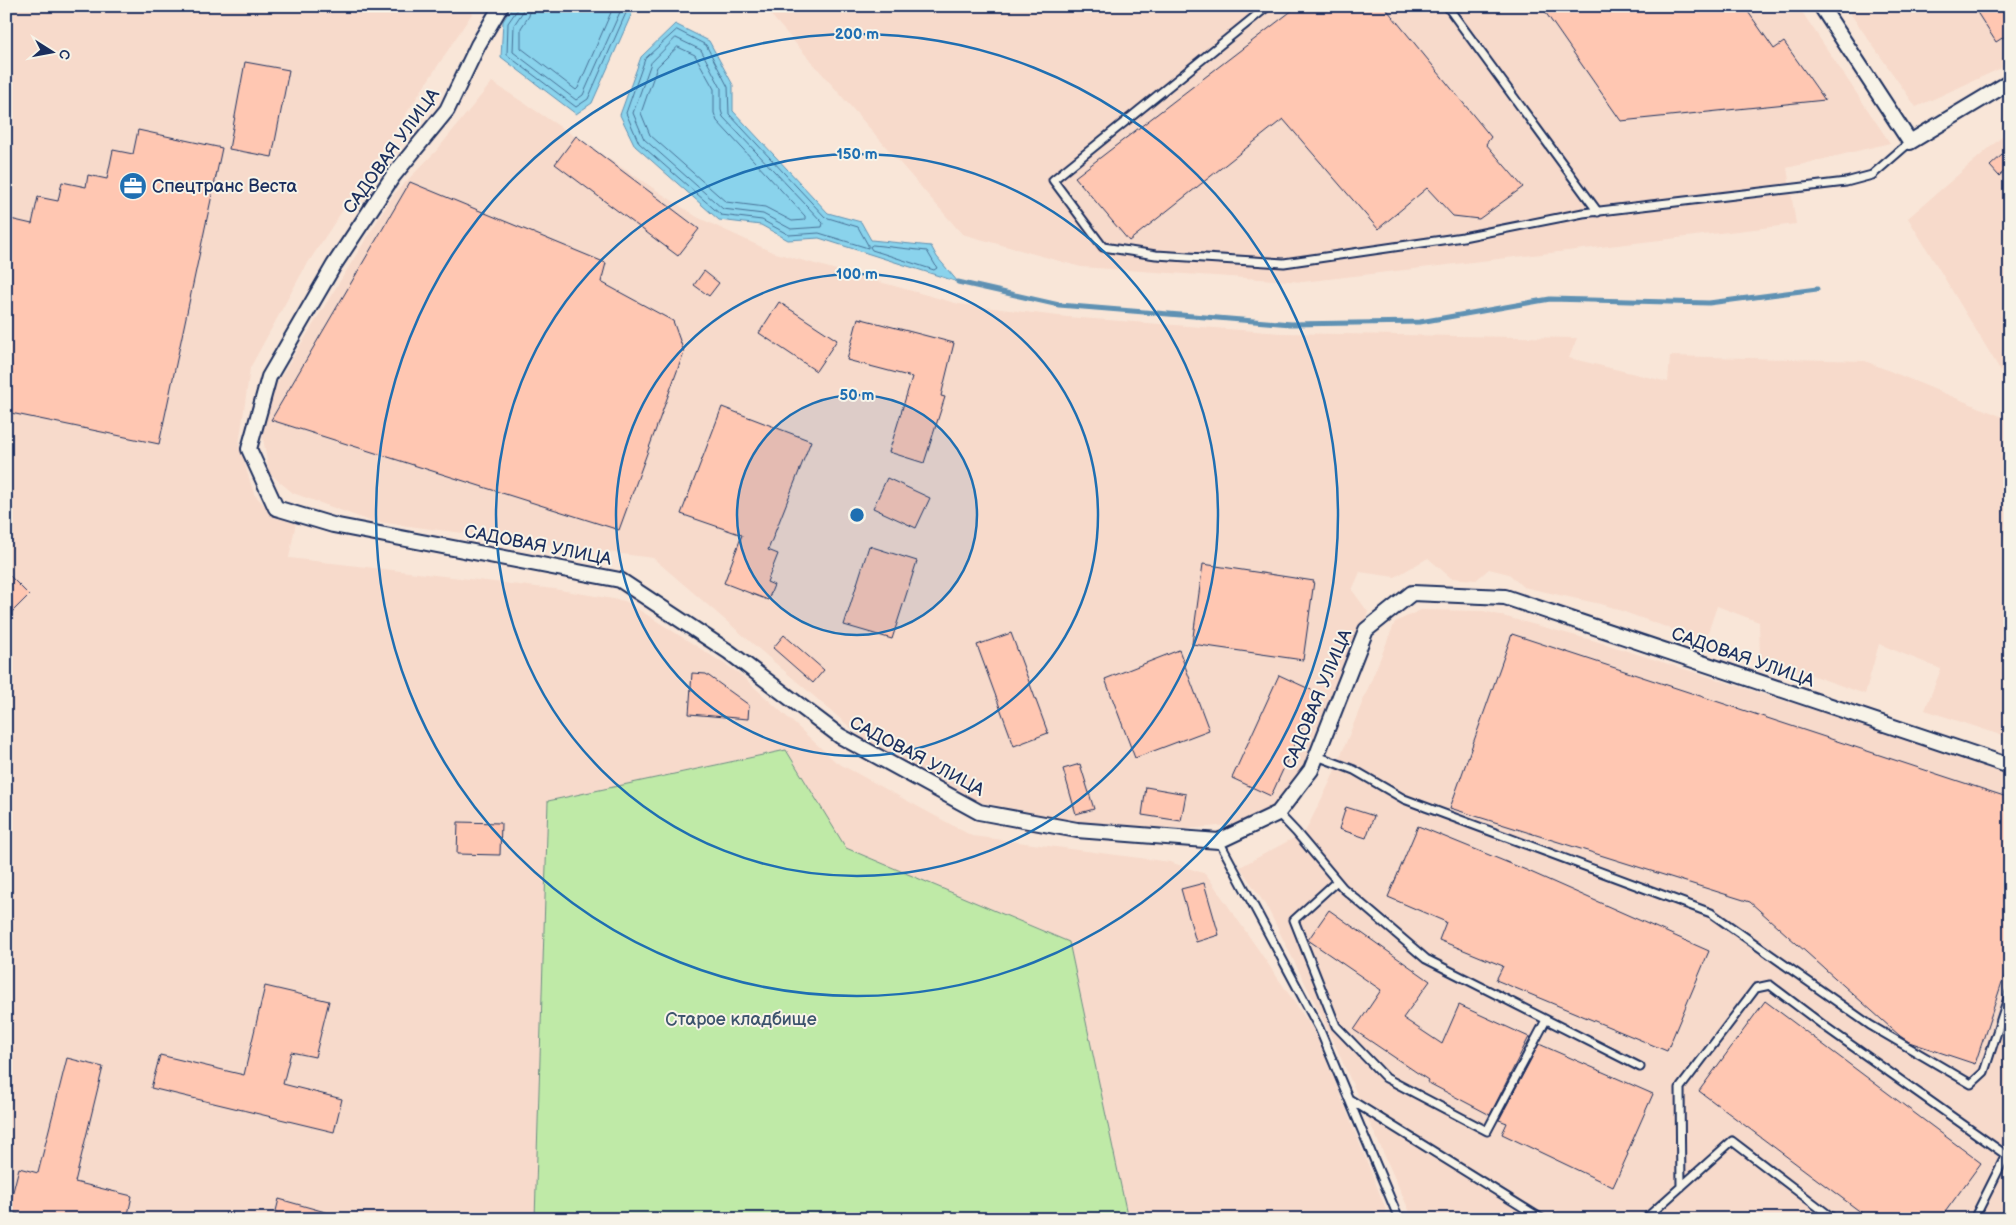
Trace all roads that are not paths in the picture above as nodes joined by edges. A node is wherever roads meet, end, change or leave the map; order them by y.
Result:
1 (501, 6) edge
2 (1268, 6) edge
3 (1447, 6) edge
4 (1821, 6) edge
5 (2010, 82) edge
6 (1910, 142) junction
7 (1598, 212) junction
8 (1317, 756) junction
9 (2010, 766) edge
10 (1278, 814) junction
11 (1219, 841) junction
12 (1337, 881) junction
13 (2010, 992) edge
14 (1546, 1020) junction
15 (1640, 1067) dead end
16 (1349, 1099) junction
17 (1681, 1187) junction
18 (1399, 1219) edge
19 (1542, 1219) edge
20 (1645, 1219) edge
21 (1834, 1219) edge
22 (1974, 1219) edge

1 - 11 street, САДОВАЯ УЛИЦА
2 - 7 lane
3 - 7 lane
4 - 6 street
5 - 6 street
6 - 7 lane
8 - 9 street, САДОВАЯ УЛИЦА
8 - 10 street, САДОВАЯ УЛИЦА
8 - 13 lane
10 - 11 street, САДОВАЯ УЛИЦА
10 - 12 lane
11 - 16 lane
12 - 14 lane
12 - 14 lane
14 - 15 lane
16 - 18 lane
16 - 19 lane
17 - 20 lane
17 - 21 lane
17 - 22 lane

